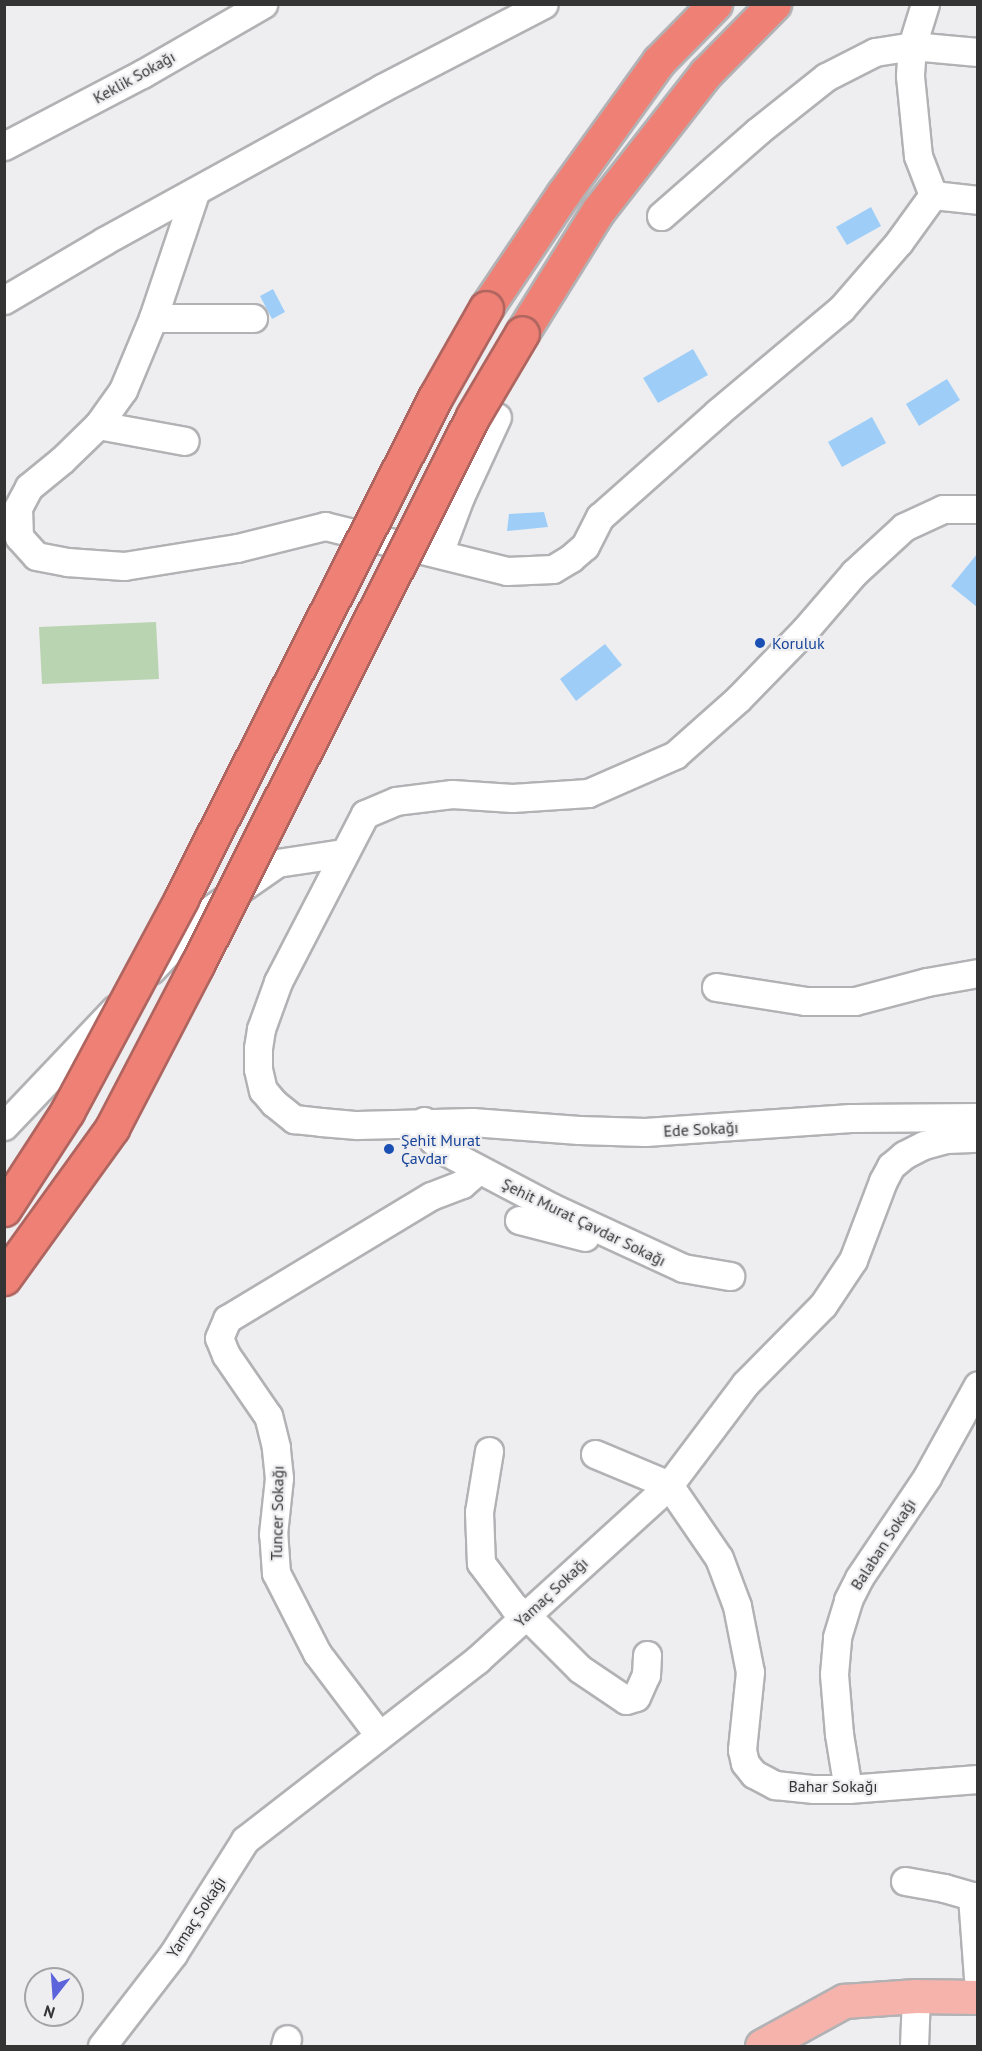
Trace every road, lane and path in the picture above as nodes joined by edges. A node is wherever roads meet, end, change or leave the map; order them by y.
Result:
1 (263, 4) edge
2 (544, 4) edge
3 (715, 4) edge
4 (774, 4) edge
5 (925, 4) edge
6 (912, 46) junction
7 (978, 52) edge
8 (4, 146) edge
9 (195, 193) junction
10 (933, 195) junction
11 (978, 200) edge
12 (661, 216) dead end
13 (4, 300) edge
14 (153, 318) junction
15 (253, 318) dead end
16 (497, 417) dead end
17 (98, 425) junction
18 (185, 441) dead end
19 (978, 508) edge
20 (439, 553) junction
21 (344, 853) junction
22 (978, 973) edge
23 (716, 987) dead end
24 (978, 1117) edge
25 (424, 1121) junction
26 (4, 1125) edge
27 (978, 1138) edge
28 (478, 1170) junction
29 (4, 1209) edge
30 (519, 1220) dead end
31 (636, 1247) junction
32 (730, 1276) dead end
33 (4, 1278) edge
34 (978, 1385) edge
35 (489, 1451) dead end
36 (595, 1454) dead end
37 (669, 1485) junction
38 (526, 1615) junction
39 (647, 1655) dead end
40 (379, 1735) junction
41 (978, 1779) edge
42 (848, 1789) junction
43 (904, 1881) dead end
44 (978, 1978) edge
45 (916, 1996) junction
46 (978, 1997) edge
47 (102, 2046) edge
48 (762, 2046) edge
49 (914, 2046) edge

1 - 8 street, Keklik Sokağı
2 - 9 street
3 - 29 highway, bridge
4 - 33 highway, bridge
5 - 6 street
6 - 7 street
6 - 10 street
6 - 12 street
9 - 13 street
9 - 14 street
10 - 11 street
10 - 20 street
14 - 15 street
14 - 17 street
16 - 20 street
17 - 18 street
17 - 20 street
19 - 21 street, Ede Sokağı
21 - 25 street, Ede Sokağı
21 - 26 street
22 - 23 street
24 - 25 street, Ede Sokağı
25 - 28 street, Şehit Murat Çavdar Sokağı
27 - 37 street, Yamaç Sokağı
28 - 31 street, Şehit Murat Çavdar Sokağı
28 - 40 street, Tuncer Sokağı
30 - 31 street
31 - 32 street, Şehit Murat Çavdar Sokağı
34 - 42 street, Balaban Sokağı
35 - 38 street
36 - 37 street
37 - 38 street, Yamaç Sokağı
37 - 42 street, Bahar Sokağı
38 - 39 street
38 - 40 street, Yamaç Sokağı
40 - 47 street, Yamaç Sokağı
41 - 42 street, Bahar Sokağı
43 - 44 street
45 - 46 main road
45 - 48 main road
45 - 49 street

